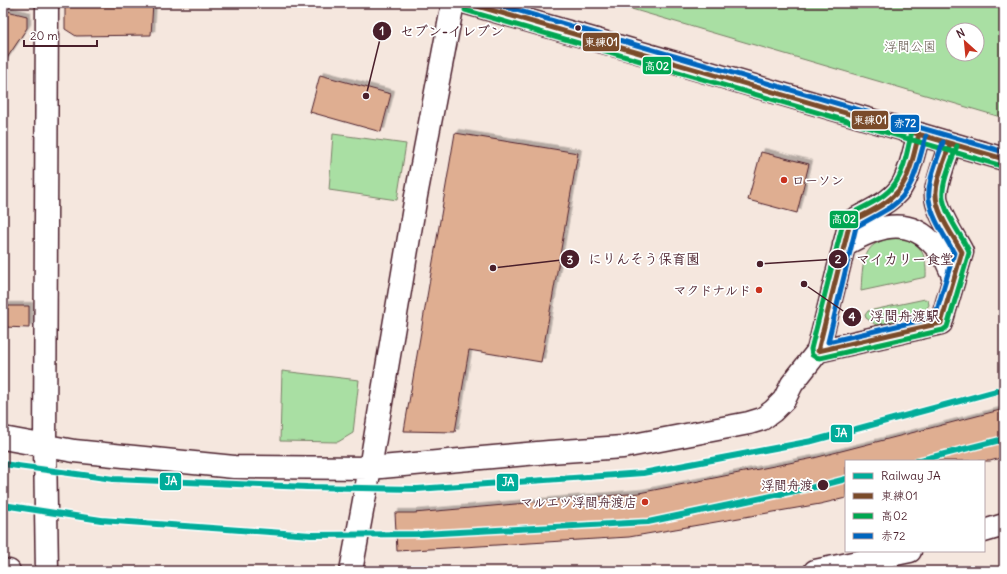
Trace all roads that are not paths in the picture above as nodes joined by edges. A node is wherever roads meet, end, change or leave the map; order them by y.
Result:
1 (48, 3) edge
2 (453, 3) edge
3 (466, 3) edge
4 (919, 134) junction
5 (950, 144) junction
6 (1004, 159) edge
7 (844, 245) junction
8 (954, 278) junction
9 (818, 351) junction
10 (3, 438) edge
11 (45, 446) junction
12 (370, 468) junction
13 (1004, 525) edge
14 (985, 531) edge
15 (905, 552) edge
16 (3, 570) edge
17 (9, 571) edge
18 (47, 571) edge
19 (351, 571) edge
20 (815, 571) edge

1 - 11 street
2 - 12 street
3 - 4 street
4 - 5 street
4 - 7 street
5 - 6 street
5 - 8 street
7 - 8 street
7 - 9 street
8 - 9 street
9 - 12 street
10 - 11 street
11 - 12 street
11 - 18 street
12 - 19 street
13 - 14 street
15 - 20 street
16 - 17 street

